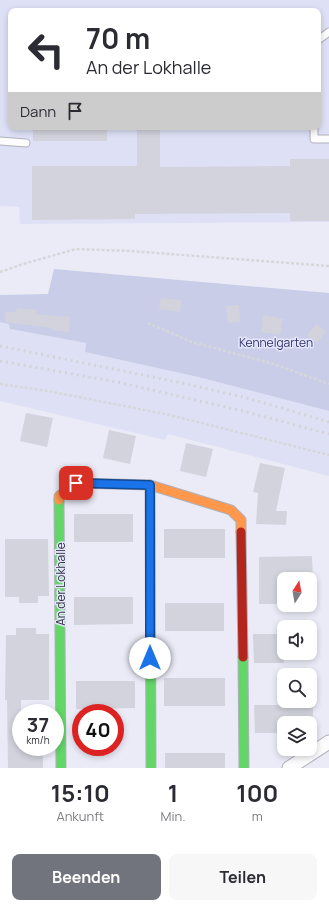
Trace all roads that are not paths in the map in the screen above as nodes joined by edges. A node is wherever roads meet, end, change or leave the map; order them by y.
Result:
1 (314, 130) edge
2 (329, 139) edge
3 (0, 140) edge
4 (26, 143) dead end
5 (150, 485) junction
6 (329, 742) edge
7 (61, 768) edge
8 (151, 768) edge
9 (244, 768) edge
10 (289, 768) edge

1 - 2 lane
3 - 4 lane
5 - 7 street, An der Lokhalle
5 - 8 street
5 - 9 street, An der Lokhalle
6 - 10 street

